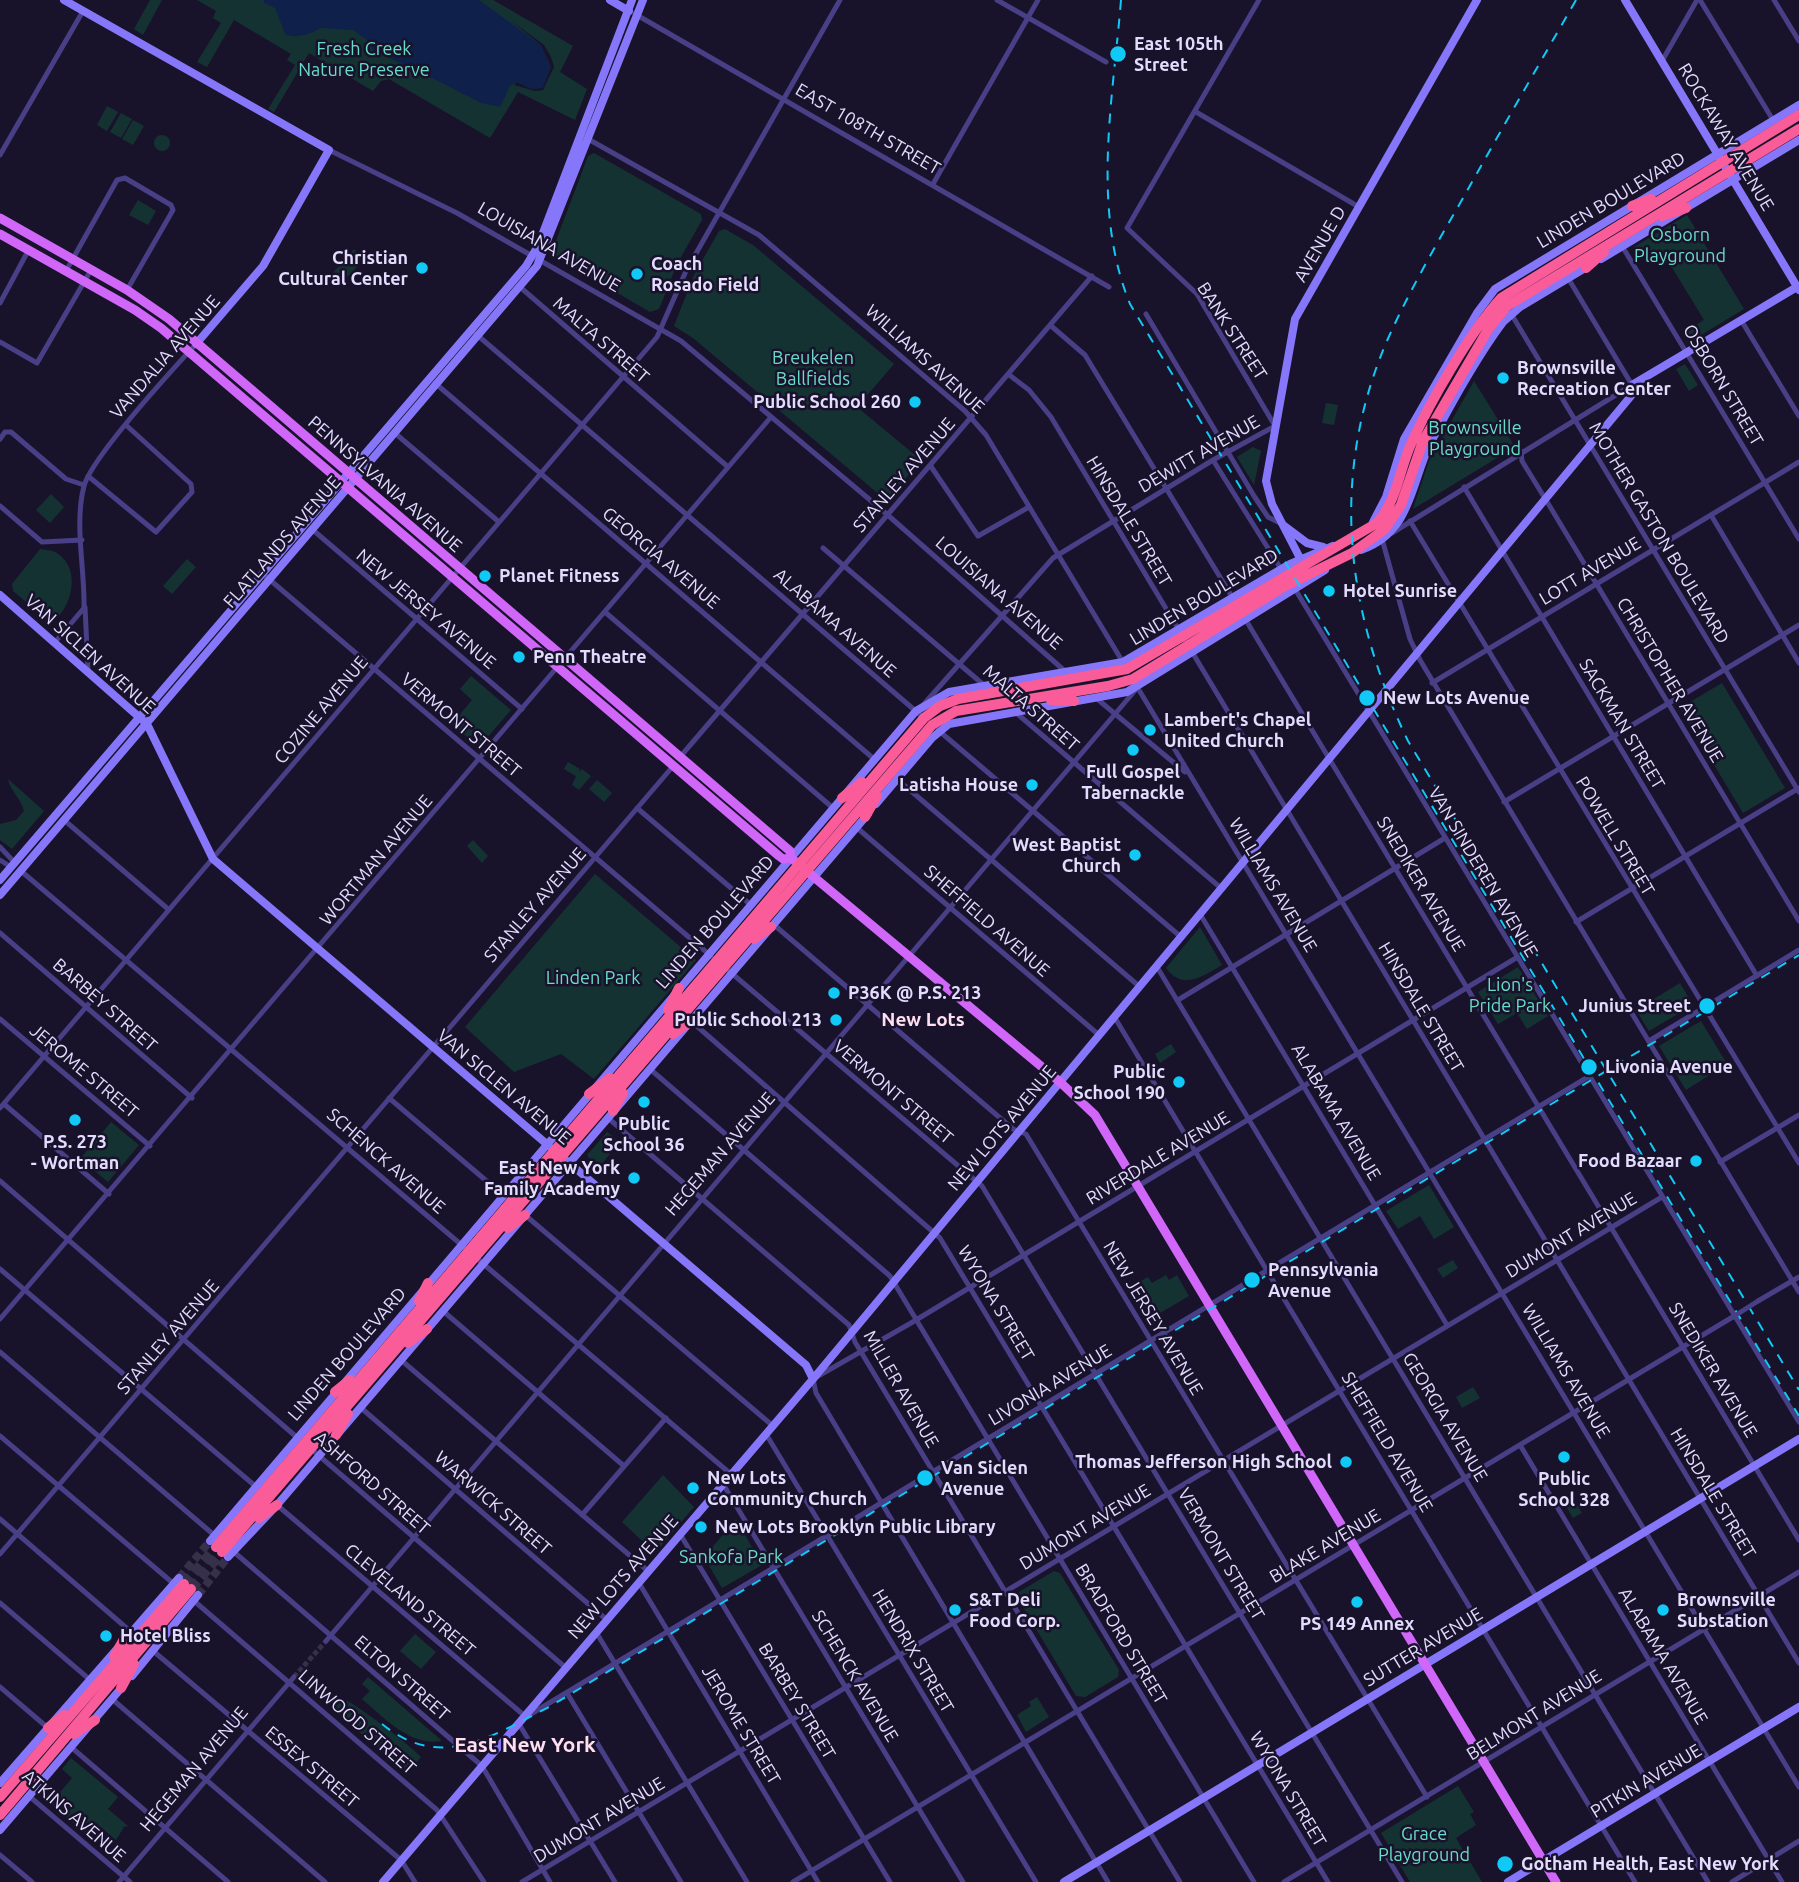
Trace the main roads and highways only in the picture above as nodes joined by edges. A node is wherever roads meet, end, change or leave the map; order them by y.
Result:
1 (1799, 116) edge
2 (1799, 129) edge
3 (1671, 192) junction
4 (1632, 206) road end
5 (1686, 208) road end
6 (0, 218) edge
7 (1642, 223) junction
8 (0, 234) edge
9 (1622, 241) junction
10 (1586, 268) road end
11 (1504, 302) junction
12 (1305, 566) junction
13 (1130, 674) junction
14 (1033, 699) junction
15 (1074, 701) road end
16 (927, 718) junction
17 (877, 771) junction
18 (892, 778) junction
19 (842, 798) road end
20 (865, 817) road end
21 (794, 860) junction
22 (811, 874) junction
23 (772, 925) road end
24 (741, 947) junction
25 (720, 963) junction
26 (679, 988) road end
27 (691, 1021) road end
28 (661, 1024) junction
29 (658, 1045) junction
30 (626, 1064) junction
31 (632, 1075) junction
32 (589, 1094) road end
33 (610, 1115) road end
34 (558, 1154) junction
35 (525, 1214) road end
36 (490, 1241) junction
37 (472, 1254) junction
38 (428, 1283) road end
39 (411, 1317) junction
40 (427, 1329) road end
41 (399, 1356) junction
42 (368, 1367) junction
43 (335, 1392) road end
44 (358, 1395) junction
45 (336, 1435) road end
46 (277, 1505) road end
47 (244, 1529) junction
48 (127, 1635) road end
49 (148, 1649) junction
50 (105, 1674) junction
51 (121, 1688) road end
52 (81, 1702) junction
53 (95, 1720) road end
54 (48, 1728) road end
55 (65, 1746) junction
56 (5, 1778) edge
57 (0, 1797) edge
58 (0, 1815) edge
59 (1556, 1882) edge

1 - 3 highway, LINDEN BOULEVARD
2 - 7 highway, LINDEN BOULEVARD
3 - 4 highway
3 - 11 highway, LINDEN BOULEVARD
5 - 7 highway
6 - 21 main road, PENNSYLVANIA AVENUE
7 - 9 highway, LINDEN BOULEVARD
8 - 21 main road, PENNSYLVANIA AVENUE
9 - 10 highway
9 - 11 highway, LINDEN BOULEVARD
11 - 12 highway, LINDEN BOULEVARD
11 - 12 highway, LINDEN BOULEVARD
12 - 13 highway, LINDEN BOULEVARD
13 - 14 highway, LINDEN BOULEVARD
13 - 16 highway, LINDEN BOULEVARD
14 - 15 highway
14 - 16 highway, LINDEN BOULEVARD
16 - 17 highway, LINDEN BOULEVARD
16 - 18 highway, LINDEN BOULEVARD
17 - 19 highway
17 - 21 highway, LINDEN BOULEVARD
18 - 20 highway
18 - 22 highway, LINDEN BOULEVARD
21 - 22 main road, PENNSYLVANIA AVENUE
21 - 25 highway, LINDEN BOULEVARD
22 - 24 highway, LINDEN BOULEVARD
22 - 59 main road, PENNSYLVANIA AVENUE
23 - 24 highway
24 - 25 highway, LINDEN BOULEVARD
25 - 28 highway, LINDEN BOULEVARD
25 - 29 highway, LINDEN BOULEVARD
26 - 28 highway
27 - 29 highway
28 - 30 highway, LINDEN BOULEVARD
29 - 31 highway, LINDEN BOULEVARD
30 - 32 highway
30 - 34 highway, LINDEN BOULEVARD
31 - 33 highway
31 - 34 highway, LINDEN BOULEVARD
34 - 36 highway, LINDEN BOULEVARD
34 - 37 highway, LINDEN BOULEVARD
35 - 36 highway
36 - 37 highway, LINDEN BOULEVARD
37 - 39 highway, LINDEN BOULEVARD
37 - 41 highway, LINDEN BOULEVARD
38 - 39 highway
39 - 42 highway, LINDEN BOULEVARD
40 - 41 highway
41 - 44 highway, LINDEN BOULEVARD
42 - 43 highway
42 - 47 highway, LINDEN BOULEVARD
44 - 45 highway
44 - 47 highway, LINDEN BOULEVARD
46 - 47 highway
48 - 50 highway
49 - 50 highway
49 - 51 highway
49 - 55 highway
50 - 52 highway
52 - 54 highway
52 - 56 highway
53 - 55 highway
55 - 58 highway
56 - 57 highway

